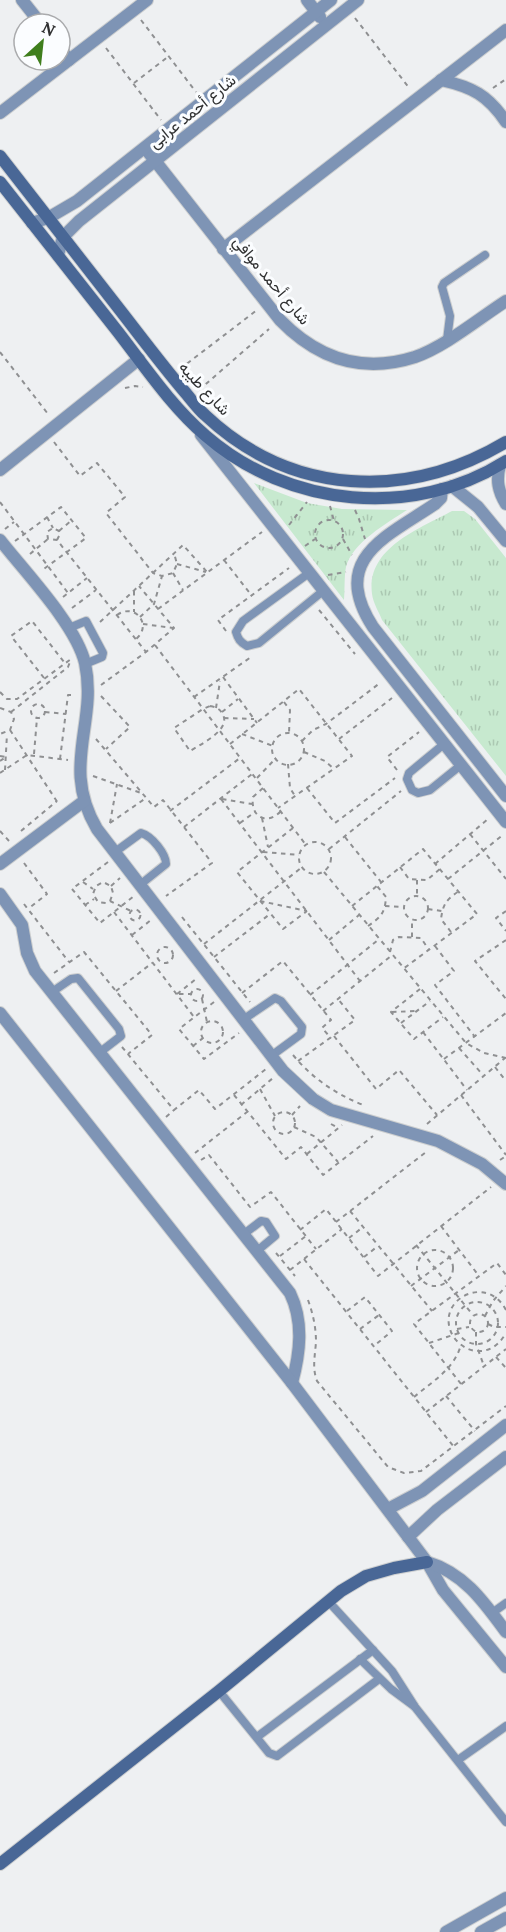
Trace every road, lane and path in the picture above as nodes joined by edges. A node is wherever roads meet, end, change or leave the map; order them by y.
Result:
1 (22, 0) edge
2 (147, 0) edge
3 (307, 0) edge
4 (331, 0) edge
5 (352, 4) edge
6 (134, 10) junction
7 (32, 12) edge
8 (316, 12) junction
9 (326, 25) junction
10 (506, 30) edge
11 (99, 38) junction
12 (169, 56) junction
13 (72, 58) edge
14 (53, 72) edge
15 (506, 78) edge
16 (441, 80) junction
17 (134, 83) junction
18 (483, 95) junction
19 (417, 98) junction
20 (203, 101) junction
21 (0, 113) edge
22 (506, 122) edge
23 (169, 129) junction
24 (145, 148) junction
25 (0, 156) edge
26 (155, 161) junction
27 (0, 182) edge
28 (48, 218) junction
29 (32, 223) junction
30 (63, 237) junction
31 (223, 249) junction
32 (58, 255) junction
33 (485, 255) dead end
34 (506, 301) edge
35 (266, 303) junction
36 (279, 320) junction
37 (447, 340) junction
38 (0, 352) edge
39 (139, 359) junction
40 (171, 376) junction
41 (144, 387) dead end
42 (121, 390) dead end
43 (190, 398) junction
44 (191, 422) junction
45 (57, 425) junction
46 (54, 442) dead end
47 (506, 442) edge
48 (503, 463) edge
49 (0, 470) edge
50 (447, 488) junction
51 (308, 501) dead end
52 (0, 502) edge
53 (506, 504) edge
54 (329, 506) dead end
55 (5, 508) junction
56 (354, 508) dead end
57 (0, 512) edge
58 (47, 517) junction
59 (72, 520) junction
60 (334, 521) junction
61 (14, 522) junction
62 (53, 528) junction
63 (264, 530) dead end
64 (59, 531) junction
65 (2, 535) edge
66 (24, 535) junction
67 (48, 539) junction
68 (282, 539) junction
69 (342, 539) junction
70 (57, 540) junction
71 (506, 541) edge
72 (13, 543) dead end
73 (35, 550) junction
74 (67, 552) junction
75 (174, 553) junction
76 (367, 554) junction
77 (25, 558) dead end
78 (224, 560) junction
79 (177, 564) junction
80 (47, 567) junction
81 (360, 567) junction
82 (207, 572) junction
83 (153, 573) junction
84 (173, 573) junction
85 (309, 573) junction
86 (38, 574) dead end
87 (162, 576) junction
88 (87, 578) junction
89 (139, 586) junction
90 (96, 590) junction
91 (183, 590) junction
92 (134, 591) junction
93 (323, 591) junction
94 (68, 593) junction
95 (252, 596) dead end
96 (59, 600) dead end
97 (154, 604) junction
98 (158, 609) junction
99 (319, 610) dead end
100 (67, 611) dead end
101 (113, 611) junction
102 (134, 612) junction
103 (117, 615) junction
104 (140, 616) junction
105 (143, 624) junction
106 (69, 628) junction
107 (174, 628) junction
108 (91, 629) junction
109 (136, 639) junction
110 (155, 645) junction
111 (146, 652) junction
112 (357, 656) dead end
113 (71, 660) junction
114 (65, 663) junction
115 (86, 663) junction
116 (44, 678) junction
117 (386, 691) dead end
118 (0, 692) edge
119 (78, 695) dead end
120 (31, 696) junction
121 (239, 698) junction
122 (392, 698) dead end
123 (284, 701) junction
124 (35, 705) junction
125 (100, 706) dead end
126 (0, 708) edge
127 (216, 708) junction
128 (203, 709) junction
129 (10, 712) junction
130 (45, 712) junction
131 (222, 712) junction
132 (66, 714) junction
133 (37, 718) junction
134 (224, 718) junction
135 (256, 721) junction
136 (326, 724) junction
137 (220, 730) junction
138 (9, 732) junction
139 (419, 732) dead end
140 (289, 733) junction
141 (0, 734) edge
142 (242, 734) junction
143 (339, 739) junction
144 (302, 741) junction
145 (230, 744) junction
146 (444, 744) junction
147 (273, 746) junction
148 (95, 748) dead end
149 (106, 749) junction
150 (304, 752) junction
151 (27, 755) junction
152 (34, 755) junction
153 (0, 756) edge
154 (6, 757) junction
155 (240, 758) junction
156 (276, 758) junction
157 (60, 759) junction
158 (70, 760) dead end
159 (0, 761) edge
160 (288, 765) junction
161 (461, 765) junction
162 (94, 767) dead end
163 (334, 769) junction
164 (4, 770) junction
165 (0, 773) edge
166 (252, 774) junction
167 (93, 776) junction
168 (256, 779) junction
169 (95, 784) dead end
170 (117, 784) junction
171 (408, 785) junction
172 (263, 788) junction
173 (307, 788) junction
174 (143, 794) junction
175 (295, 796) junction
176 (506, 796) edge
177 (146, 798) junction
178 (221, 799) junction
179 (57, 801) junction
180 (84, 801) junction
181 (252, 804) junction
182 (279, 810) junction
183 (170, 811) junction
184 (255, 812) junction
185 (498, 812) junction
186 (66, 814) junction
187 (106, 815) dead end
188 (262, 818) junction
189 (506, 822) edge
190 (110, 823) junction
191 (240, 824) junction
192 (184, 827) junction
193 (293, 827) junction
194 (0, 831) edge
195 (506, 832) edge
196 (17, 834) dead end
197 (471, 834) junction
198 (345, 837) junction
199 (9, 841) dead end
200 (127, 843) junction
201 (306, 844) junction
202 (268, 847) junction
203 (329, 849) junction
204 (484, 850) junction
205 (262, 852) junction
206 (114, 855) junction
207 (299, 855) junction
208 (0, 864) edge
209 (21, 864) dead end
210 (435, 864) junction
211 (400, 867) junction
212 (302, 868) junction
213 (440, 869) junction
214 (324, 872) junction
215 (125, 874) dead end
216 (448, 879) junction
217 (506, 879) edge
218 (417, 880) junction
219 (284, 881) junction
220 (82, 882) junction
221 (381, 882) junction
222 (143, 884) junction
223 (377, 885) junction
224 (111, 886) junction
225 (93, 889) junction
226 (459, 891) junction
227 (0, 894) edge
228 (417, 896) junction
229 (94, 899) junction
230 (22, 901) dead end
231 (110, 901) junction
232 (260, 901) junction
233 (85, 905) junction
234 (121, 906) junction
235 (352, 906) junction
236 (385, 906) junction
237 (403, 907) junction
238 (28, 909) junction
239 (428, 909) junction
240 (131, 911) junction
241 (307, 911) junction
242 (442, 911) junction
243 (506, 911) edge
244 (114, 912) junction
245 (178, 912) dead end
246 (31, 913) junction
247 (270, 914) junction
248 (157, 915) dead end
249 (359, 915) junction
250 (131, 920) junction
251 (412, 920) junction
252 (368, 926) junction
253 (35, 927) dead end
254 (127, 928) junction
255 (506, 931) edge
256 (452, 933) junction
257 (132, 935) junction
258 (412, 937) junction
259 (329, 940) junction
260 (379, 940) junction
261 (506, 940) edge
262 (204, 944) junction
263 (435, 946) junction
264 (429, 950) junction
265 (391, 954) junction
266 (149, 957) junction
267 (214, 957) junction
268 (157, 958) junction
269 (69, 962) junction
270 (153, 963) junction
271 (348, 964) junction
272 (49, 968) dead end
273 (404, 969) junction
274 (53, 974) junction
275 (203, 974) dead end
276 (360, 981) junction
277 (57, 988) junction
278 (420, 989) junction
279 (116, 991) junction
280 (242, 993) junction
281 (177, 994) junction
282 (191, 994) junction
283 (310, 995) junction
284 (221, 997) dead end
285 (202, 999) junction
286 (338, 999) junction
287 (506, 999) edge
288 (430, 1001) junction
289 (204, 1010) junction
290 (256, 1010) junction
291 (323, 1011) junction
292 (417, 1011) junction
293 (391, 1012) junction
294 (0, 1013) edge
295 (506, 1013) edge
296 (195, 1017) junction
297 (442, 1017) junction
298 (207, 1022) junction
299 (400, 1023) junction
300 (245, 1024) junction
301 (423, 1032) junction
302 (332, 1037) junction
303 (474, 1037) junction
304 (203, 1038) junction
305 (116, 1040) junction
306 (218, 1042) junction
307 (466, 1043) junction
308 (193, 1046) junction
309 (221, 1046) junction
310 (285, 1046) junction
311 (459, 1048) junction
312 (99, 1053) junction
313 (128, 1054) junction
314 (271, 1056) junction
315 (506, 1058) edge
316 (444, 1059) junction
317 (298, 1061) junction
318 (495, 1067) junction
319 (266, 1069) dead end
320 (483, 1076) junction
321 (506, 1081) edge
322 (278, 1084) dead end
323 (260, 1089) junction
324 (467, 1089) junction
325 (234, 1095) junction
326 (461, 1095) junction
327 (294, 1100) dead end
328 (241, 1105) junction
329 (364, 1105) dead end
330 (301, 1106) junction
331 (174, 1110) junction
332 (307, 1110) dead end
333 (248, 1112) junction
334 (292, 1115) junction
335 (436, 1115) junction
336 (275, 1116) junction
337 (166, 1117) dead end
338 (331, 1124) dead end
339 (344, 1124) dead end
340 (294, 1127) junction
341 (273, 1128) junction
342 (338, 1128) junction
343 (435, 1129) dead end
344 (380, 1131) dead end
345 (266, 1134) junction
346 (322, 1142) junction
347 (430, 1148) dead end
348 (307, 1154) junction
349 (492, 1155) dead end
350 (506, 1155) edge
351 (500, 1160) junction
352 (339, 1162) junction
353 (501, 1176) edge
354 (350, 1211) junction
355 (336, 1222) junction
356 (441, 1226) junction
357 (363, 1227) junction
358 (342, 1229) junction
359 (300, 1230) junction
360 (243, 1234) junction
361 (306, 1236) junction
362 (349, 1239) junction
363 (416, 1245) junction
364 (378, 1246) junction
365 (316, 1249) junction
366 (459, 1250) junction
367 (257, 1251) junction
368 (424, 1254) junction
369 (280, 1256) dead end
370 (364, 1257) junction
371 (449, 1257) junction
372 (304, 1259) junction
373 (393, 1263) junction
374 (435, 1268) junction
375 (290, 1270) dead end
376 (479, 1275) junction
377 (506, 1275) edge
378 (421, 1279) junction
379 (446, 1282) junction
380 (411, 1286) junction
381 (506, 1286) edge
382 (455, 1294) junction
383 (496, 1297) junction
384 (459, 1298) junction
385 (466, 1306) junction
386 (490, 1307) junction
387 (506, 1310) edge
388 (346, 1311) junction
389 (432, 1311) junction
390 (379, 1315) junction
391 (472, 1315) junction
392 (485, 1316) junction
393 (488, 1324) junction
394 (470, 1327) junction
395 (497, 1327) junction
396 (506, 1327) edge
397 (360, 1329) junction
398 (457, 1329) junction
399 (476, 1332) junction
400 (459, 1333) junction
401 (506, 1333) edge
402 (452, 1335) junction
403 (429, 1343) junction
404 (476, 1344) junction
405 (461, 1345) junction
406 (374, 1346) junction
407 (506, 1349) edge
408 (479, 1351) junction
409 (496, 1357) junction
410 (484, 1366) junction
411 (506, 1368) edge
412 (449, 1369) junction
413 (317, 1381) dead end
414 (292, 1383) junction
415 (461, 1384) junction
416 (446, 1396) junction
417 (414, 1397) junction
418 (506, 1406) edge
419 (426, 1412) junction
420 (506, 1425) edge
421 (475, 1431) junction
422 (454, 1447) junction
423 (506, 1457) edge
424 (388, 1509) junction
425 (408, 1538) junction
426 (427, 1562) junction
427 (328, 1601) junction
428 (506, 1603) edge
429 (492, 1613) junction
430 (506, 1632) edge
431 (373, 1650) junction
432 (360, 1659) junction
433 (506, 1667) edge
434 (379, 1679) junction
435 (219, 1691) junction
436 (415, 1707) junction
437 (506, 1726) edge
438 (256, 1737) junction
439 (458, 1760) junction
440 (506, 1822) edge
441 (0, 1864) edge
442 (506, 1898) edge
443 (506, 1918) edge
444 (446, 1932) edge
445 (481, 1932) edge

1 - 7 street
2 - 6 street
3 - 8 street
4 - 8 street, شارع أحمد عرابى
5 - 9 street, شارع أحمد عرابى
5 - 19 path
6 - 11 street
6 - 12 path
8 - 9 street
8 - 20 street, شارع أحمد عرابى
9 - 26 street, شارع أحمد عرابى
10 - 16 street
11 - 13 street
11 - 17 path
12 - 17 path
12 - 20 path
14 - 21 street
15 - 18 path
16 - 18 street
16 - 19 street
17 - 23 path
18 - 22 street
19 - 31 street
20 - 23 street, شارع أحمد عرابى
23 - 24 street, شارع أحمد عرابى
24 - 26 street, شارع أحمد موافي
24 - 28 street, شارع أحمد عرابى
25 - 28 main road, شارع طيبه
26 - 30 street, شارع أحمد عرابى
26 - 31 street, شارع أحمد موافي
27 - 29 main road, شارع طيبه
28 - 29 street, شارع أحمد عرابى
28 - 30 main road, شارع طيبه
29 - 32 main road, شارع طيبه
30 - 32 street
30 - 40 main road, شارع طيبه
31 - 35 street, شارع أحمد موافي
32 - 39 main road, شارع طيبه
33 - 37 lane
34 - 37 street, شارع أحمد موافي
35 - 36 street, شارع أحمد موافي
35 - 40 path
36 - 37 street, شارع أحمد موافي
36 - 43 path
38 - 45 path
39 - 44 main road, شارع طيبه
39 - 45 street
40 - 43 main road, شارع طيبه
41 - 42 path
43 - 47 main road, شارع طيبه
44 - 50 main road, شارع طيبه
44 - 68 street
45 - 49 street
46 - 83 path
48 - 50 main road, شارع طيبه
48 - 53 street
50 - 71 street
50 - 76 street
51 - 68 path
52 - 55 path
54 - 60 path
55 - 57 path
55 - 61 path
56 - 76 path
58 - 59 path
58 - 62 path
58 - 66 path
59 - 64 path
59 - 74 path
60 - 69 path
60 - 69 path
61 - 65 path
61 - 66 path
62 - 64 path
62 - 67 path
63 - 78 path
64 - 70 path
65 - 106 street
66 - 72 path
66 - 73 path
67 - 70 path
67 - 73 path
68 - 85 street
69 - 81 path
70 - 74 path
73 - 77 path
73 - 80 path
74 - 80 path
74 - 88 path
75 - 79 path
75 - 82 path
75 - 83 path
76 - 81 street
78 - 82 path
78 - 95 path
79 - 82 path
79 - 84 path
80 - 86 path
80 - 94 path
81 - 85 path
81 - 176 street
82 - 91 path
83 - 87 path
83 - 89 path
84 - 87 path
84 - 91 path
85 - 93 street
85 - 93 lane
87 - 97 path
88 - 90 path
88 - 94 path
89 - 92 path
89 - 97 path
90 - 100 path
90 - 101 path
91 - 98 path
92 - 101 path
92 - 102 path
93 - 146 street
94 - 96 path
97 - 98 path
97 - 104 path
98 - 107 path
99 - 112 path
101 - 103 path
101 - 108 path
102 - 103 path
102 - 104 path
103 - 109 path
104 - 105 path
105 - 107 path
105 - 109 path
106 - 108 lane
106 - 115 street
107 - 110 path
108 - 115 lane
109 - 111 path
110 - 111 path
110 - 128 path
111 - 115 path
113 - 114 path
113 - 115 path
113 - 120 path
114 - 116 path
114 - 116 path
115 - 180 street
116 - 118 path
117 - 136 path
119 - 132 path
120 - 124 path
120 - 129 path
121 - 127 path
121 - 131 path
121 - 135 path
122 - 143 path
123 - 135 path
123 - 136 path
123 - 140 path
124 - 130 path
124 - 133 path
125 - 149 path
126 - 129 path
127 - 128 path
127 - 131 path
128 - 137 path
128 - 137 path
129 - 138 path
130 - 132 path
130 - 133 path
131 - 134 path
132 - 157 path
133 - 152 path
134 - 135 path
134 - 137 path
135 - 142 path
136 - 143 path
136 - 144 path
137 - 145 path
138 - 141 path
138 - 151 path
138 - 154 path
139 - 173 path
140 - 144 path
140 - 147 path
142 - 145 path
142 - 147 path
143 - 163 path
144 - 150 path
145 - 155 path
146 - 161 street
146 - 171 lane
147 - 156 path
148 - 149 path
149 - 174 path
150 - 160 path
150 - 163 path
151 - 152 path
151 - 164 path
151 - 179 path
152 - 157 path
153 - 154 path
154 - 159 path
154 - 164 path
155 - 166 path
155 - 183 path
156 - 160 path
156 - 168 path
157 - 158 path
160 - 175 path
161 - 171 lane
161 - 185 street
162 - 167 path
163 - 173 path
164 - 165 path
166 - 168 path
166 - 178 path
167 - 169 path
167 - 170 path
168 - 172 path
170 - 174 path
170 - 190 path
171 - 198 path
172 - 181 path
172 - 182 path
173 - 175 path
174 - 177 path
175 - 182 path
177 - 183 path
177 - 190 path
178 - 181 path
178 - 191 path
178 - 192 path
179 - 186 path
179 - 196 path
180 - 186 street
180 - 206 street
181 - 184 path
182 - 188 path
182 - 193 path
183 - 192 path
184 - 188 path
184 - 191 path
185 - 189 street
185 - 197 path
186 - 208 street
187 - 190 path
188 - 202 path
190 - 200 path
191 - 205 path
192 - 222 path
193 - 201 path
193 - 202 path
194 - 199 path
195 - 204 path
197 - 204 path
197 - 210 path
198 - 203 path
198 - 221 path
200 - 206 lane
200 - 222 lane
201 - 203 path
201 - 207 path
202 - 205 path
203 - 214 path
204 - 216 path
204 - 217 path
205 - 207 path
205 - 219 path
205 - 232 path
206 - 220 path
206 - 222 street
207 - 212 path
209 - 238 path
210 - 211 path
210 - 213 path
211 - 218 path
211 - 221 path
212 - 214 path
212 - 219 path
213 - 216 path
213 - 218 path
214 - 235 path
215 - 224 path
216 - 226 path
218 - 228 path
219 - 232 path
219 - 241 path
220 - 225 path
220 - 233 path
221 - 223 path
222 - 234 path
222 - 300 street
223 - 235 path
223 - 236 path
224 - 225 path
224 - 231 path
225 - 229 path
226 - 242 path
226 - 256 path
227 - 277 street
228 - 237 path
228 - 239 path
229 - 231 path
229 - 233 path
230 - 238 path
231 - 234 path
232 - 241 path
232 - 247 path
232 - 262 path
233 - 244 path
234 - 240 path
234 - 244 path
235 - 249 path
236 - 237 path
236 - 252 path
237 - 251 path
238 - 246 path
239 - 242 path
239 - 251 path
240 - 250 path
240 - 250 path
241 - 247 path
241 - 259 path
242 - 256 path
243 - 255 path
244 - 254 path
245 - 262 path
246 - 253 path
246 - 269 path
247 - 267 path
248 - 257 path
249 - 252 path
249 - 259 path
250 - 254 path
251 - 258 path
252 - 260 path
254 - 257 path
256 - 263 path
257 - 266 path
258 - 264 path
258 - 265 path
259 - 271 path
260 - 265 path
260 - 271 path
261 - 287 path
262 - 267 path
263 - 264 path
263 - 303 path
264 - 273 path
265 - 273 path
265 - 276 path
266 - 268 path
266 - 270 path
267 - 280 path
268 - 268 path
269 - 274 path
269 - 279 path
270 - 279 path
270 - 281 path
271 - 276 path
271 - 283 path
272 - 274 path
273 - 278 path
274 - 277 path
275 - 281 path
276 - 286 path
277 - 305 lane
277 - 312 street
278 - 288 path
278 - 293 path
279 - 313 path
280 - 283 path
280 - 290 path
281 - 282 path
281 - 296 path
282 - 285 path
282 - 285 path
283 - 291 path
284 - 289 path
285 - 289 path
286 - 291 path
286 - 302 path
288 - 292 path
288 - 297 path
289 - 296 path
289 - 298 path
290 - 300 lane
290 - 310 lane
291 - 302 path
292 - 293 path
292 - 299 path
293 - 299 path
294 - 414 street
295 - 303 path
296 - 308 path
297 - 301 path
297 - 307 path
298 - 304 path
298 - 306 path
299 - 301 path
300 - 309 path
300 - 314 street
301 - 316 path
302 - 317 path
302 - 335 path
303 - 307 path
304 - 306 path
304 - 308 path
305 - 312 lane
305 - 313 path
306 - 309 path
307 - 311 path
307 - 315 path
308 - 309 path
310 - 314 lane
310 - 317 path
311 - 316 path
311 - 320 path
312 - 360 street
313 - 331 path
314 - 353 street
315 - 318 path
316 - 324 path
317 - 329 path
318 - 320 path
318 - 321 path
319 - 325 path
320 - 324 path
322 - 323 path
323 - 328 path
323 - 336 path
324 - 326 path
325 - 328 path
325 - 331 path
326 - 335 path
326 - 350 path
327 - 330 path
328 - 333 path
330 - 332 path
330 - 334 path
331 - 337 path
333 - 345 path
333 - 359 path
334 - 336 path
334 - 340 path
335 - 343 path
336 - 341 path
338 - 342 path
339 - 342 path
340 - 341 path
340 - 346 path
341 - 345 path
342 - 346 path
344 - 352 path
345 - 348 path
346 - 348 path
346 - 352 path
347 - 354 path
348 - 352 path
349 - 351 path
350 - 351 path
351 - 353 path
353 - 356 path
354 - 355 path
354 - 357 path
355 - 358 path
355 - 359 path
356 - 363 path
356 - 366 path
357 - 362 path
357 - 364 path
358 - 362 path
358 - 365 path
359 - 361 path
360 - 367 street
360 - 367 lane
361 - 365 path
361 - 369 path
362 - 370 path
363 - 368 path
363 - 373 path
364 - 370 path
364 - 373 path
365 - 372 path
366 - 371 path
366 - 376 path
367 - 414 street
368 - 371 path
368 - 374 path
368 - 378 path
370 - 373 path
371 - 374 path
371 - 379 path
372 - 375 path
372 - 388 path
373 - 380 path
374 - 378 path
374 - 379 path
376 - 377 path
376 - 382 path
378 - 379 path
378 - 380 path
379 - 382 path
380 - 389 path
381 - 383 path
382 - 384 path
382 - 389 path
383 - 384 path
383 - 386 path
383 - 387 path
384 - 385 path
384 - 402 path
385 - 386 path
385 - 391 path
385 - 398 path
386 - 392 path
386 - 395 path
388 - 390 path
388 - 397 path
389 - 403 path
390 - 397 path
390 - 406 path
391 - 392 path
391 - 394 path
392 - 393 path
393 - 395 path
393 - 399 path
394 - 398 path
394 - 399 path
395 - 396 path
395 - 404 path
397 - 406 path
398 - 400 path
399 - 404 path
400 - 402 path
400 - 404 path
401 - 408 path
402 - 403 path
402 - 405 path
403 - 412 path
404 - 408 path
405 - 408 path
405 - 412 path
406 - 417 path
407 - 409 path
408 - 410 path
409 - 410 path
409 - 411 path
410 - 415 path
412 - 415 path
412 - 417 path
413 - 422 path
414 - 424 street
415 - 416 path
416 - 419 path
416 - 421 path
417 - 419 path
418 - 421 path
419 - 422 path
420 - 424 street
421 - 422 path
423 - 425 street
424 - 425 street
425 - 426 street
426 - 427 main road
426 - 429 street
426 - 433 street
427 - 431 lane
427 - 435 main road
428 - 429 lane
429 - 430 street
431 - 432 lane
431 - 436 lane
432 - 434 lane
432 - 438 lane
434 - 436 lane
434 - 438 lane
435 - 438 lane
435 - 441 main road
436 - 439 lane
437 - 439 lane
439 - 440 lane
442 - 444 street
443 - 445 street

